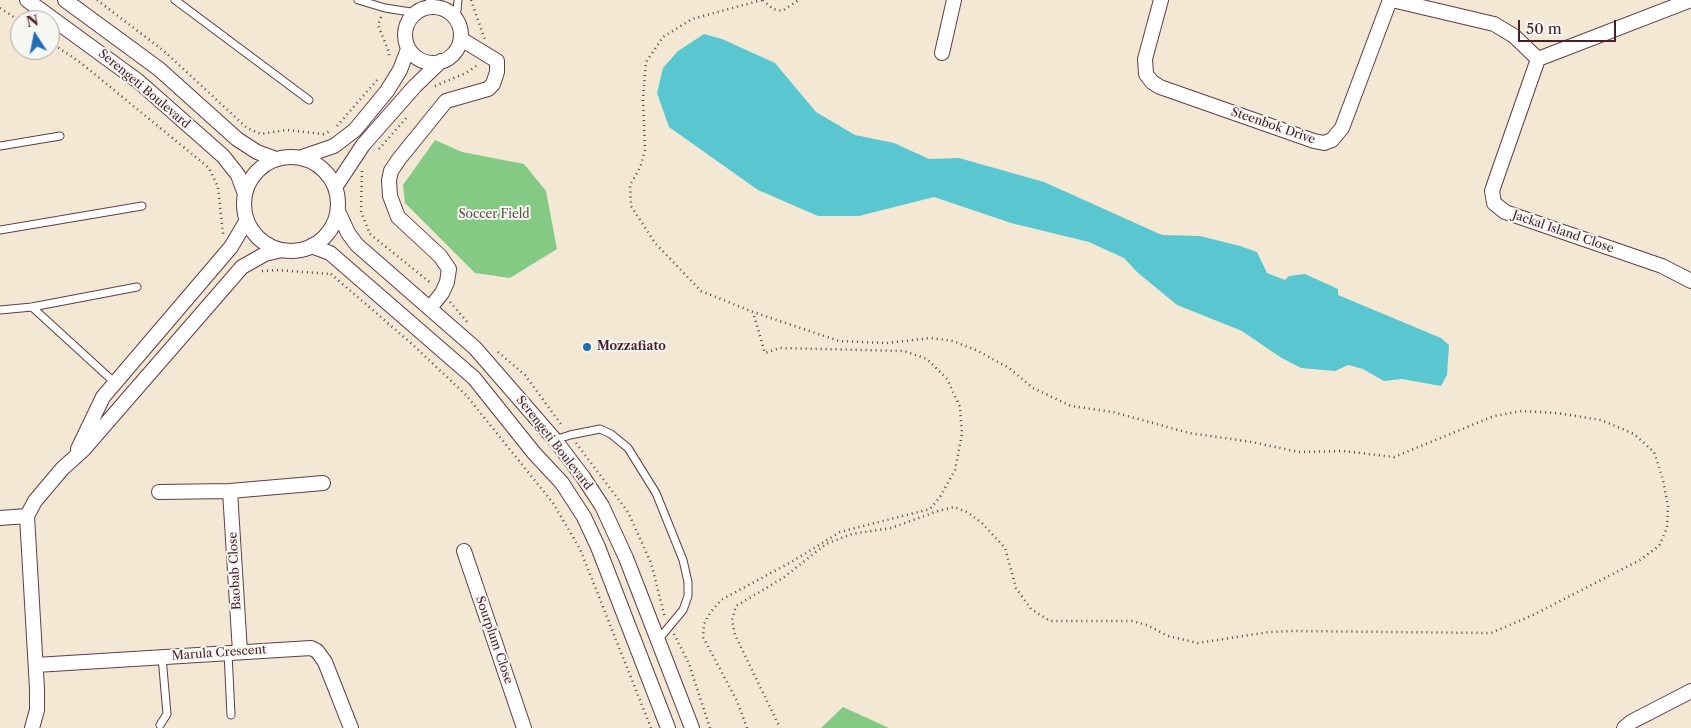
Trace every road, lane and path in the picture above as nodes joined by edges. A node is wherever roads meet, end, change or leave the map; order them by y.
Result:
1 (28, 0) edge
2 (65, 0) edge
3 (97, 0) edge
4 (175, 0) edge
5 (358, 0) edge
6 (458, 0) edge
7 (471, 0) edge
8 (762, 0) edge
9 (799, 0) edge
10 (954, 0) edge
11 (1160, 0) edge
12 (1391, 0) edge
13 (1691, 0) edge
14 (424, 7) edge
15 (385, 8) junction
16 (456, 20) junction
17 (461, 39) junction
18 (408, 48) junction
19 (60, 49) edge
20 (483, 52) junction
21 (942, 53) dead end
22 (1538, 59) junction
23 (441, 62) junction
24 (393, 75) junction
25 (432, 87) dead end
26 (309, 100) dead end
27 (60, 136) dead end
28 (0, 146) edge
29 (356, 153) junction
30 (302, 157) junction
31 (276, 159) junction
32 (336, 186) junction
33 (245, 194) junction
34 (142, 206) dead end
35 (338, 211) junction
36 (247, 220) junction
37 (0, 230) edge
38 (357, 245) junction
39 (311, 246) junction
40 (231, 248) junction
41 (282, 250) junction
42 (249, 262) junction
43 (342, 263) junction
44 (331, 274) junction
45 (1691, 281) edge
46 (137, 286) dead end
47 (32, 306) junction
48 (430, 308) junction
49 (0, 310) edge
50 (753, 312) junction
51 (146, 345) junction
52 (162, 358) junction
53 (114, 382) junction
54 (130, 396) junction
55 (555, 440) junction
56 (74, 459) junction
57 (323, 483) dead end
58 (230, 491) junction
59 (159, 492) dead end
60 (27, 516) junction
61 (0, 518) edge
62 (464, 551) dead end
63 (658, 640) junction
64 (234, 652) junction
65 (162, 657) junction
66 (36, 665) junction
67 (1691, 690) edge
68 (231, 715) dead end
69 (160, 725) dead end
70 (32, 728) edge
71 (351, 728) edge
72 (524, 728) edge
73 (650, 728) edge
74 (668, 728) edge
75 (692, 728) edge
76 (747, 728) edge
77 (780, 728) edge
78 (1624, 728) edge

1 - 33 street, Serengeti Boulevard
2 - 31 street, Serengeti Boulevard
3 - 24 path
4 - 26 lane
5 - 15 lane
6 - 16 lane
7 - 20 path
8 - 9 path
8 - 50 path
10 - 21 street
11 - 12 street, Steenbok Drive
12 - 22 street
13 - 22 street
14 - 15 lane
14 - 16 street
14 - 18 street
15 - 24 path
16 - 17 street
17 - 20 street
17 - 23 street
18 - 23 street
18 - 24 street
19 - 40 path
20 - 25 path
20 - 48 street
22 - 45 street, Jackal Island Close
23 - 29 street
24 - 30 street
27 - 28 lane
29 - 32 street
29 - 38 path
30 - 31 street
30 - 32 street
31 - 33 street
32 - 35 street
33 - 36 street
34 - 37 lane
35 - 38 street, Serengeti Boulevard
35 - 39 street
36 - 40 street
36 - 41 street
38 - 48 street, Serengeti Boulevard
39 - 41 street
39 - 43 street, Serengeti Boulevard
40 - 51 street
41 - 42 street
42 - 44 path
42 - 52 street
43 - 44 path
43 - 74 street, Serengeti Boulevard
44 - 73 path
46 - 47 lane
47 - 49 lane
47 - 53 lane
48 - 55 street, Serengeti Boulevard
50 - 76 path
50 - 77 path
51 - 52 street
51 - 53 street
52 - 54 street
53 - 54 street
53 - 56 street
54 - 56 street
55 - 63 street, Serengeti Boulevard
55 - 63 lane
56 - 60 street
57 - 58 street
58 - 59 street
58 - 64 street, Baobab Close
60 - 61 street
60 - 66 street
62 - 72 street, Sourplum Close
63 - 75 street, Serengeti Boulevard
64 - 65 street, Marula Crescent
64 - 68 lane
64 - 71 street, Marula Crescent
65 - 66 street, Marula Crescent
65 - 69 lane
66 - 70 street
67 - 78 street

